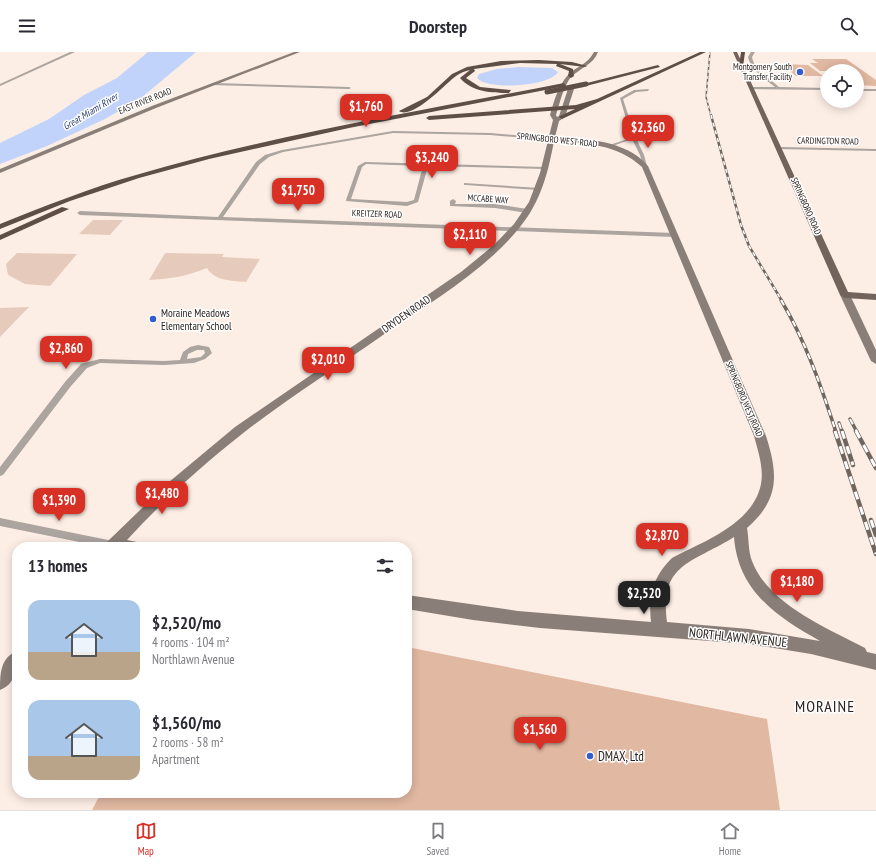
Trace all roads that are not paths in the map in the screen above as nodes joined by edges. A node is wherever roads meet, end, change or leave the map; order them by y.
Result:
1 (73, 52) edge
2 (298, 52) edge
3 (596, 52) edge
4 (701, 52) edge
5 (735, 52) edge
6 (743, 52) edge
7 (753, 52) edge
8 (662, 60) dead end
9 (545, 63) junction
10 (585, 66) junction
11 (741, 67) junction
12 (571, 76) junction
13 (587, 82) junction
14 (214, 84) junction
15 (0, 85) edge
16 (349, 88) dead end
17 (750, 88) junction
18 (779, 88) junction
19 (549, 89) junction
20 (820, 89) edge
21 (648, 90) dead end
22 (864, 90) edge
23 (876, 90) edge
24 (599, 100) junction
25 (564, 108) junction
26 (555, 109) junction
27 (525, 111) junction
28 (557, 117) junction
29 (356, 129) junction
30 (633, 137) junction
31 (551, 139) junction
32 (262, 144) junction
33 (608, 146) junction
34 (780, 148) junction
35 (876, 150) edge
36 (426, 164) junction
37 (645, 166) junction
38 (544, 168) junction
39 (0, 171) edge
40 (466, 184) dead end
41 (539, 189) junction
42 (453, 201) dead end
43 (527, 211) junction
44 (80, 213) dead end
45 (220, 218) junction
46 (0, 227) edge
47 (515, 228) junction
48 (674, 235) junction
49 (0, 238) edge
50 (845, 295) junction
51 (876, 297) edge
52 (183, 360) dead end
53 (876, 361) edge
54 (0, 473) edge
55 (0, 522) edge
56 (740, 527) junction
57 (93, 542) edge
58 (116, 542) edge
59 (412, 603) edge
60 (660, 630) junction
61 (875, 662) edge
62 (12, 666) edge
63 (0, 682) edge

1 - 15 street
2 - 14 street, EAST RIVER ROAD
3 - 10 street, DRYDEN ROAD
4 - 13 highway
4 - 24 highway
5 - 11 main road, SPRINGBORO ROAD
6 - 11 highway
7 - 18 street
8 - 13 highway
9 - 10 highway
9 - 12 highway
9 - 19 highway
10 - 12 street, DRYDEN ROAD
10 - 25 street, DRYDEN ROAD
10 - 32 highway
11 - 17 main road, SPRINGBORO ROAD
12 - 26 street, DRYDEN ROAD
13 - 19 highway, bridge
13 - 19 highway
14 - 16 street
14 - 39 street, EAST RIVER ROAD
17 - 18 street
17 - 34 main road, SPRINGBORO ROAD
18 - 20 street
19 - 29 highway
19 - 32 highway
21 - 30 street
22 - 23 street
24 - 25 highway
24 - 28 highway
25 - 26 highway
25 - 28 street, DRYDEN ROAD
26 - 27 highway
26 - 28 street, DRYDEN ROAD
27 - 28 highway
27 - 29 highway
28 - 31 street, DRYDEN ROAD
29 - 49 highway
30 - 33 street
30 - 37 street
31 - 33 street, SPRINGBORO WEST ROAD
31 - 38 street, DRYDEN ROAD
31 - 45 street, SPRINGBORO WEST ROAD
32 - 46 highway
33 - 37 street, SPRINGBORO WEST ROAD
34 - 35 street, CARDINGTON ROAD
34 - 50 main road, SPRINGBORO ROAD
36 - 36 street
36 - 38 street
37 - 48 street, SPRINGBORO WEST ROAD
38 - 41 street, DRYDEN ROAD
40 - 41 street
41 - 43 street, DRYDEN ROAD
42 - 43 street, MCCABE WAY
43 - 47 street, DRYDEN ROAD
44 - 45 street, KREITZER ROAD
45 - 47 street, KREITZER ROAD
47 - 48 street, KREITZER ROAD
47 - 58 street, DRYDEN ROAD
48 - 56 street, SPRINGBORO WEST ROAD
50 - 51 main road
50 - 53 street, SPRINGBORO ROAD
52 - 54 street
55 - 57 street
56 - 60 street, SPRINGBORO WEST ROAD
56 - 61 street
59 - 60 street, NORTHLAWN AVENUE
60 - 61 street, NORTHLAWN AVENUE
62 - 63 street

